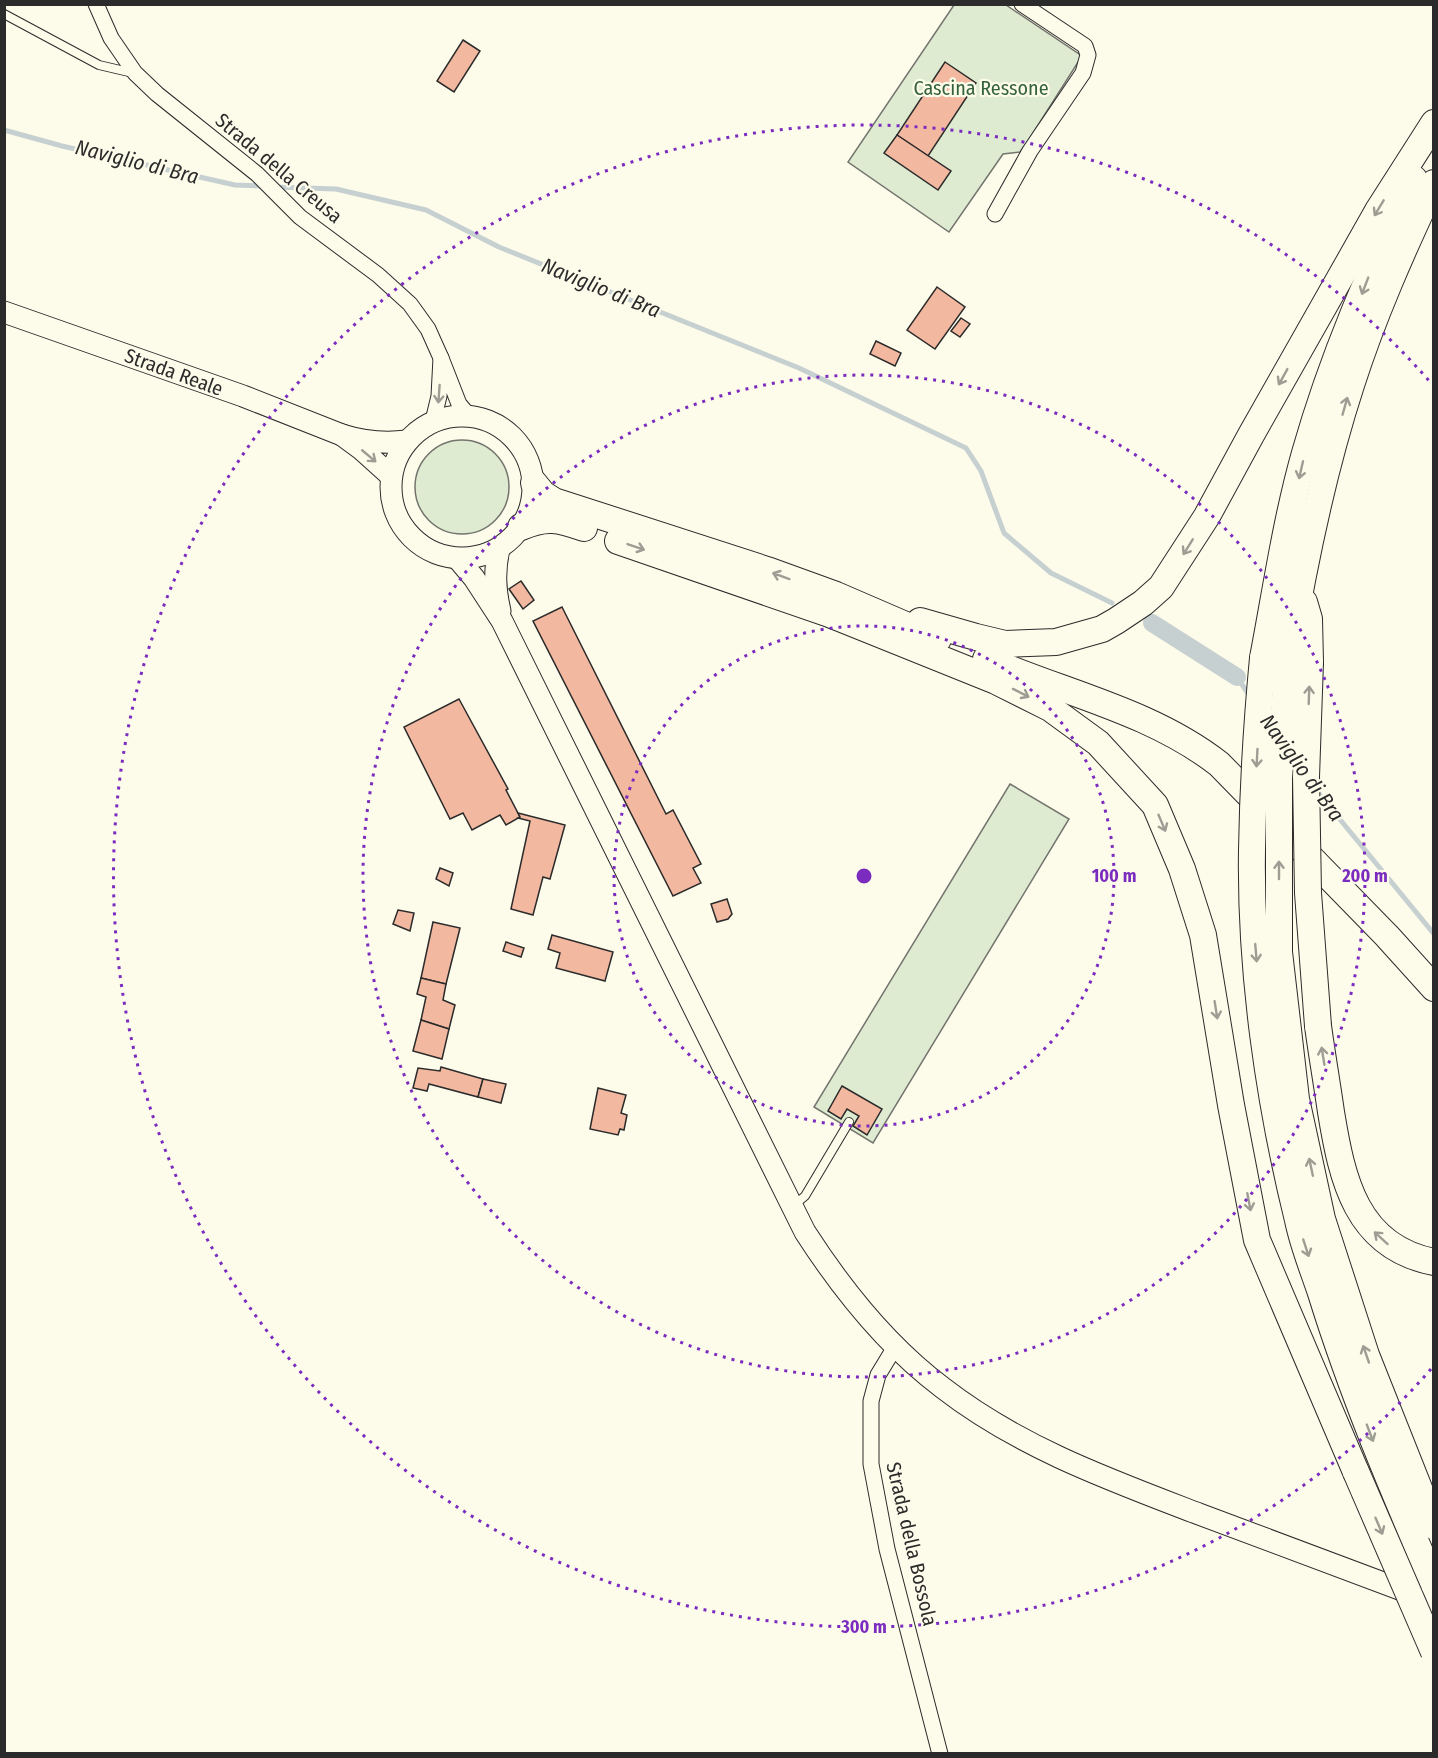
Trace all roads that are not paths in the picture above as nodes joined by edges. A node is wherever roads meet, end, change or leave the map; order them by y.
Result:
1 (96, 4) edge
2 (1022, 4) edge
3 (4, 14) edge
4 (135, 73) junction
5 (1434, 123) edge
6 (1434, 138) edge
7 (1434, 183) edge
8 (995, 213) dead end
9 (4, 312) edge
10 (441, 358) junction
11 (469, 416) junction
12 (433, 422) junction
13 (342, 435) junction
14 (407, 441) junction
15 (391, 476) junction
16 (534, 483) junction
17 (521, 527) junction
18 (499, 549) junction
19 (458, 559) junction
20 (834, 605) junction
21 (502, 621) junction
22 (1287, 660) junction
23 (1434, 988) edge
24 (849, 1122) dead end
25 (792, 1207) junction
26 (1434, 1262) edge
27 (895, 1347) junction
28 (1434, 1526) edge
29 (1434, 1584) edge
30 (1434, 1602) edge
31 (1434, 1652) edge
32 (940, 1754) edge

1 - 4 street, Strada della Creusa
2 - 8 street
3 - 4 lane
4 - 10 street, Strada della Creusa
5 -> 20 highway
6 -> 22 highway
22 -> 7 highway
9 - 13 main road, Strada Reale
10 - 11 street, Strada della Creusa
10 -> 12 street, Strada della Creusa
11 - 12 main road
11 - 16 main road
12 - 14 main road
13 - 14 main road, Strada Reale
13 -> 15 main road, Strada Reale
14 - 15 main road
15 - 19 main road
16 - 17 main road
20 -> 16 highway
17 - 18 main road
17 -> 20 highway
18 - 19 main road
18 - 21 main road
19 - 21 main road
20 - 23 highway
20 -> 31 highway, bridge
21 - 25 main road
26 -> 22 highway, bridge
28 -> 22 highway, bridge
22 -> 29 highway, bridge
24 - 25 lane
25 - 27 main road
27 - 30 main road
27 - 32 street, Strada della Bossola

